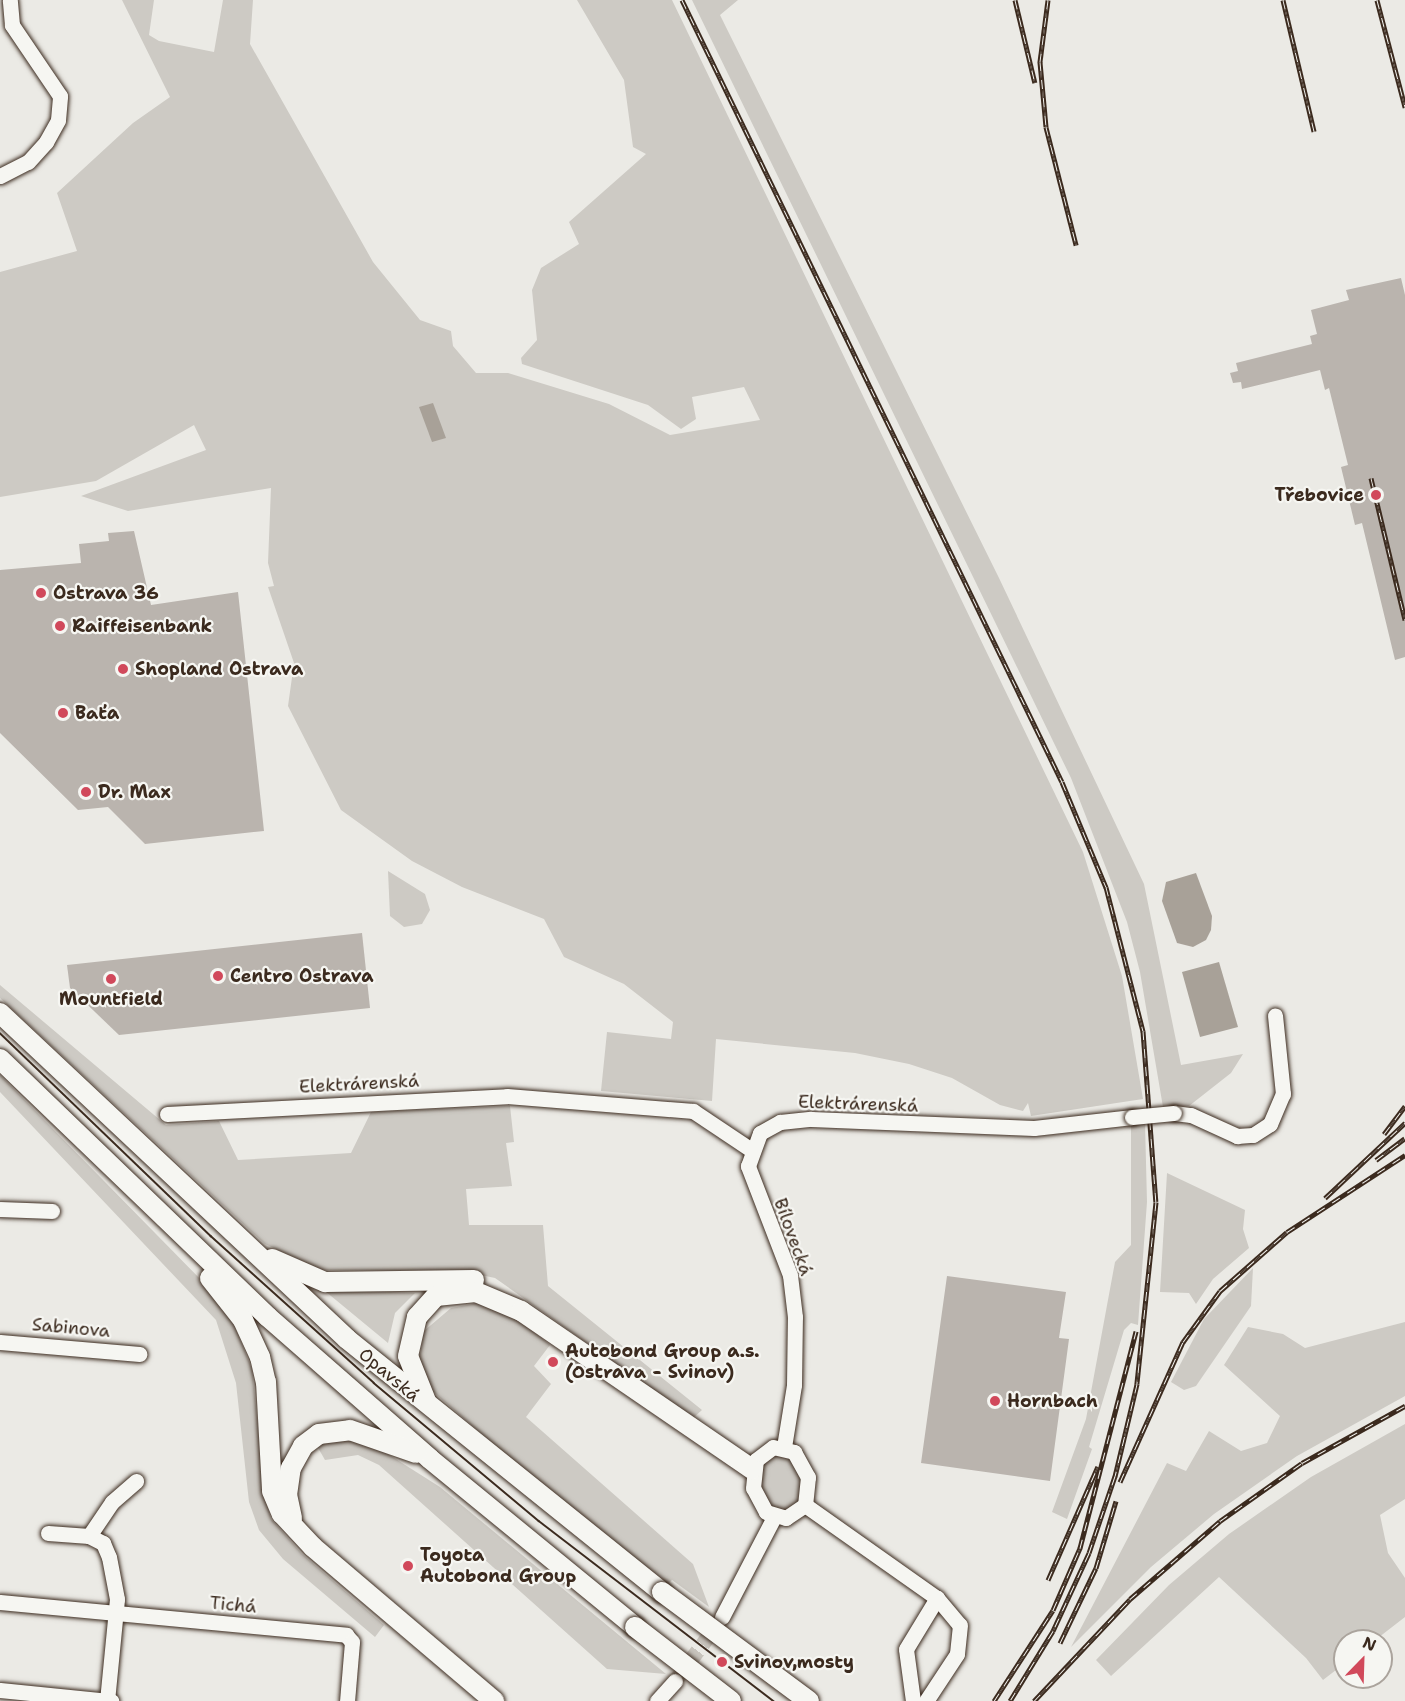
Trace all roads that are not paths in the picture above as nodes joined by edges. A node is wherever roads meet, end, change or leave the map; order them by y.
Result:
1 (10, 0) edge
2 (0, 176) edge
3 (0, 1013) edge
4 (1275, 1015) dead end
5 (0, 1059) edge
6 (167, 1114) dead end
7 (750, 1149) junction
8 (0, 1209) edge
9 (52, 1210) dead end
10 (157, 1214) junction
11 (238, 1239) junction
12 (0, 1342) edge
13 (577, 1349) junction
14 (139, 1354) dead end
15 (430, 1409) junction
16 (784, 1447) junction
17 (430, 1459) junction
18 (752, 1469) junction
19 (136, 1481) dead end
20 (805, 1505) junction
21 (774, 1517) junction
22 (294, 1527) junction
23 (48, 1533) dead end
24 (89, 1536) junction
25 (937, 1598) junction
26 (0, 1602) edge
27 (116, 1613) junction
28 (722, 1617) tunnel mouth
29 (675, 1681) tunnel mouth
30 (0, 1690) edge
31 (108, 1701) edge
32 (347, 1701) edge
33 (494, 1701) edge
34 (657, 1701) edge
35 (731, 1701) edge
36 (809, 1701) edge
37 (913, 1701) edge
38 (926, 1701) edge

1 - 2 street
3 - 11 main road, Opavská
4 - 7 street, Elektrárenská, bridge
5 - 10 main road, Opavská
6 - 7 street, Elektrárenská
7 - 16 street, Bílovecká
8 - 9 street
10 - 17 main road, Opavská
10 - 22 main road
11 - 13 main road
11 - 15 main road, Opavská
12 - 14 street, Sabinova
13 - 15 main road
13 - 18 main road
15 - 36 main road, Opavská, bridge
16 - 18 street
16 - 20 street
17 - 22 main road
17 - 35 main road, Opavská, bridge
18 - 21 street
19 - 24 street
20 - 21 street
20 - 25 street
21 - 28 street
22 - 33 main road
23 - 24 street
24 - 27 street
25 - 37 street
25 - 38 street
26 - 27 street, Tichá
27 - 31 street
27 - 32 street, Tichá
29 - 34 street
30 - 31 street

